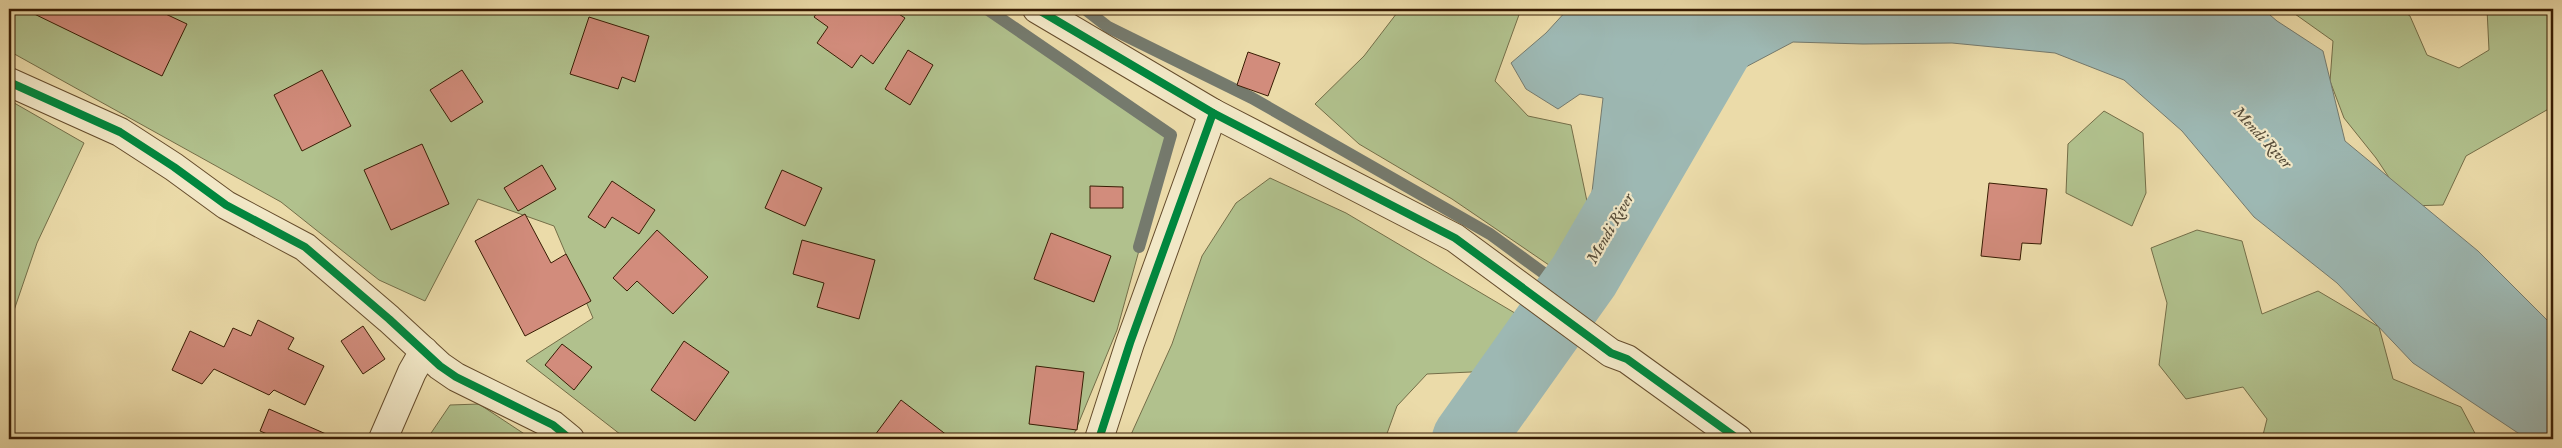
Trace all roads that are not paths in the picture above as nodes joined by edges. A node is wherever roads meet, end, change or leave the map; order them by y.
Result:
1 (1037, 9) edge
2 (9, 82) edge
3 (1213, 113) junction
4 (424, 351) junction
5 (383, 439) edge
6 (570, 439) edge
7 (1099, 439) edge
8 (1738, 439) edge

1 - 3 street
2 - 4 street
3 - 7 street
3 - 8 street
4 - 5 street
4 - 6 street

